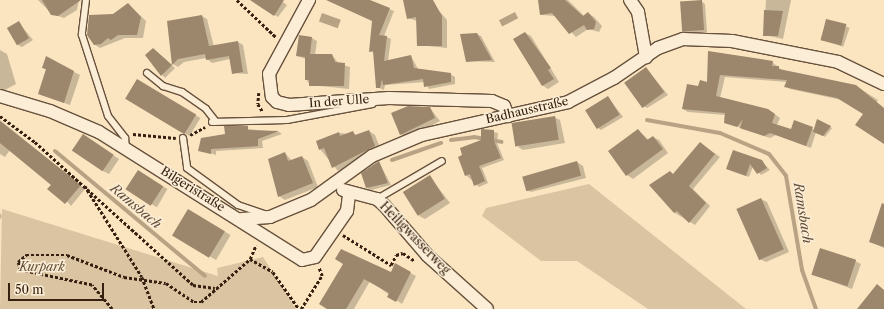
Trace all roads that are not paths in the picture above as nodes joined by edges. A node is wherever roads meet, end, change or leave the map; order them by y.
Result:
1 (86, 0) edge
2 (308, 0) edge
3 (630, 0) edge
4 (646, 57) junction
5 (147, 73) dead end
6 (884, 84) edge
7 (0, 96) edge
8 (389, 98) junction
9 (508, 116) junction
10 (183, 138) road end
11 (126, 147) junction
12 (442, 162) dead end
13 (334, 184) junction
14 (349, 195) junction
15 (377, 199) junction
16 (270, 217) junction
17 (242, 219) junction
18 (487, 309) edge

1 - 11 lane
2 - 8 street, In der Ulle
3 - 4 street
4 - 6 street, Badhausstraße
4 - 9 street, Badhausstraße
5 - 8 lane
7 - 11 street, Bilgeristraße
8 - 9 street, In der Ulle
9 - 13 street, Badhausstraße
10 - 16 lane
11 - 17 street, Bilgeristraße
12 - 15 lane
13 - 14 street, Heiligwasserweg
13 - 16 street, Badhausstraße
14 - 15 street, Heiligwasserweg
14 - 17 street, Bilgeristraße
15 - 18 street, Heiligwasserweg
16 - 17 street, Badhausstraße

